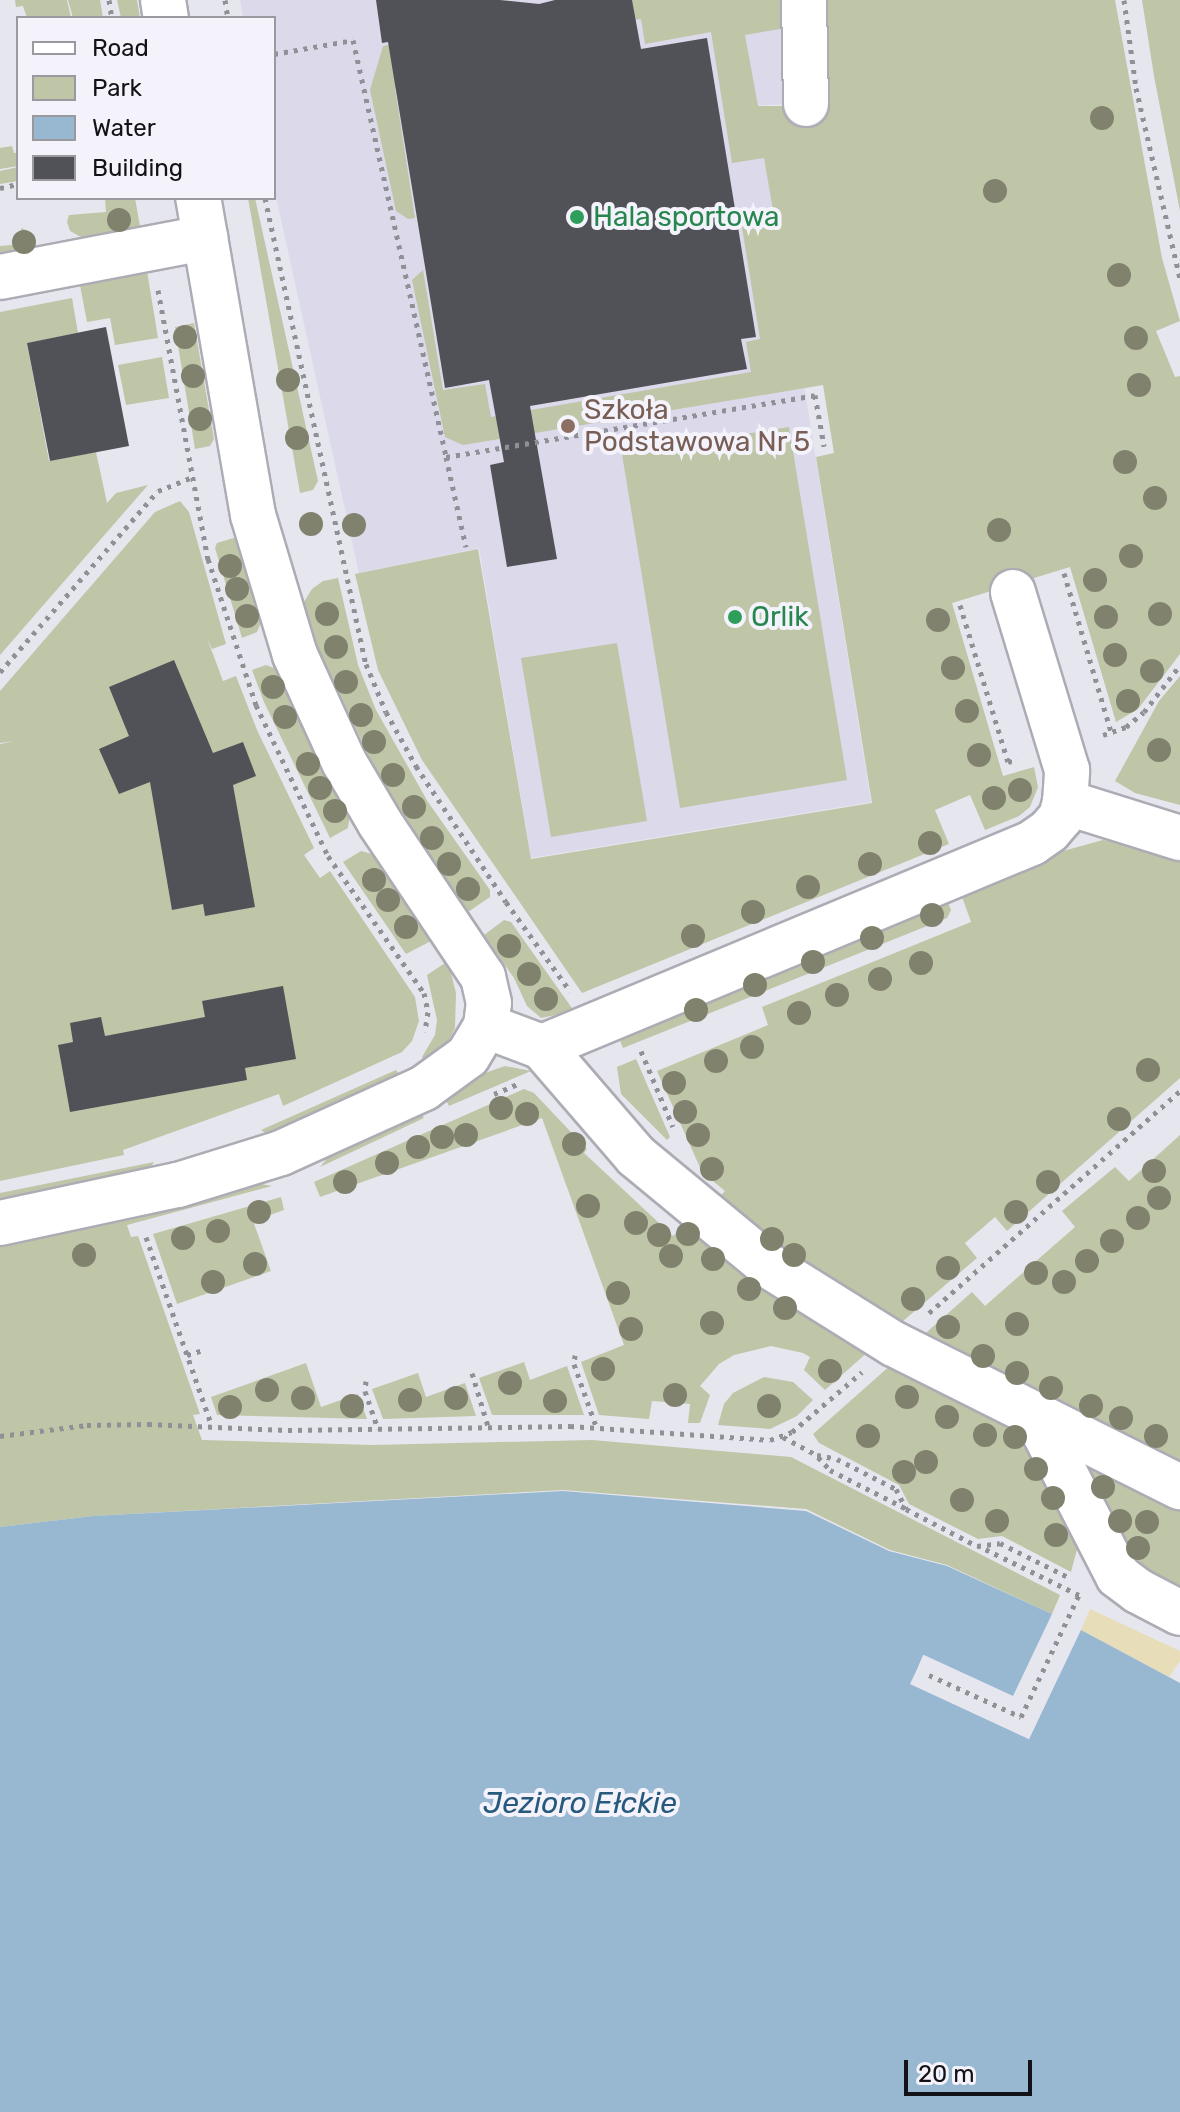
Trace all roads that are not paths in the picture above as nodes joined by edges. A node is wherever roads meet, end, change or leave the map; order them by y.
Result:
1 (804, 0) edge
2 (806, 104) dead end
3 (202, 218) edge
4 (0, 277) edge
5 (1013, 592) dead end
6 (1065, 802) junction
7 (1180, 838) edge
8 (486, 1026) junction
9 (542, 1047) junction
10 (0, 1223) edge
11 (1036, 1417) junction
12 (1180, 1487) edge
13 (1180, 1613) edge

1 - 2 street
3 - 4 street
3 - 8 street
5 - 6 street
6 - 7 street
6 - 9 street
8 - 9 street
8 - 10 street
9 - 11 street
11 - 12 street
11 - 13 street

